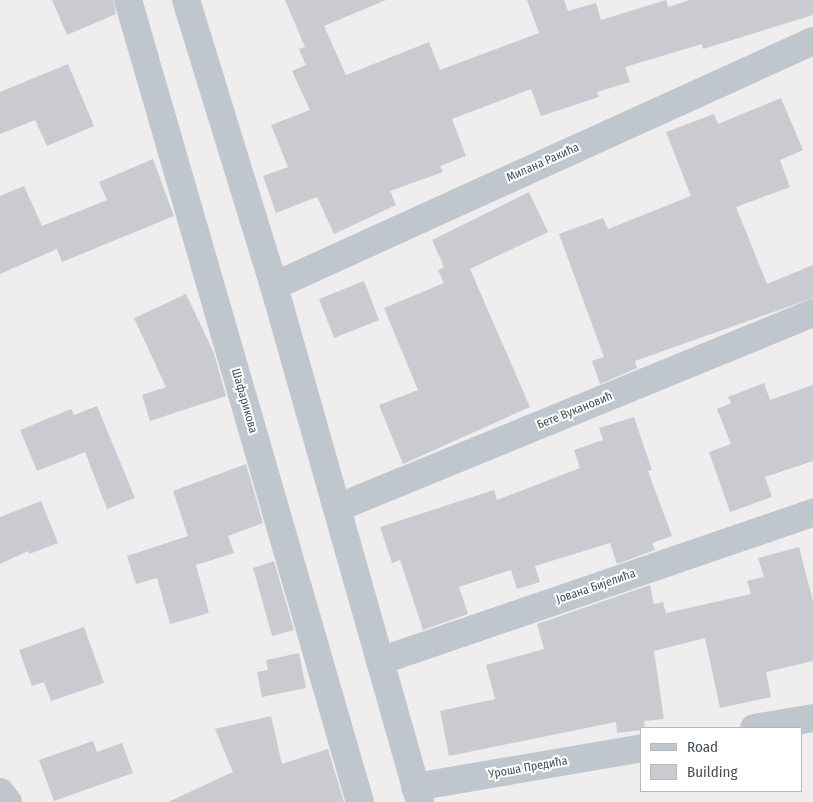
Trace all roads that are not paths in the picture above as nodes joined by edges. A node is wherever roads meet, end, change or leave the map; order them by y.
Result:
1 (128, 0) edge
2 (186, 0) edge
3 (813, 41) edge
4 (274, 286) junction
5 (813, 313) edge
6 (337, 508) junction
7 (813, 513) edge
8 (380, 661) junction
9 (813, 718) edge
10 (760, 727) edge
11 (640, 748) edge
12 (0, 792) edge
13 (417, 795) edge
14 (8, 802) edge
15 (360, 802) edge

1 - 15 street, Шафарикова
2 - 4 street
3 - 4 street, Милана Ракића
4 - 6 street
5 - 6 street, Бете Вукановић
6 - 8 street
7 - 8 street, Јована Бијелића
8 - 13 street
9 - 10 street
11 - 13 street, Уроша Предића
12 - 14 street

